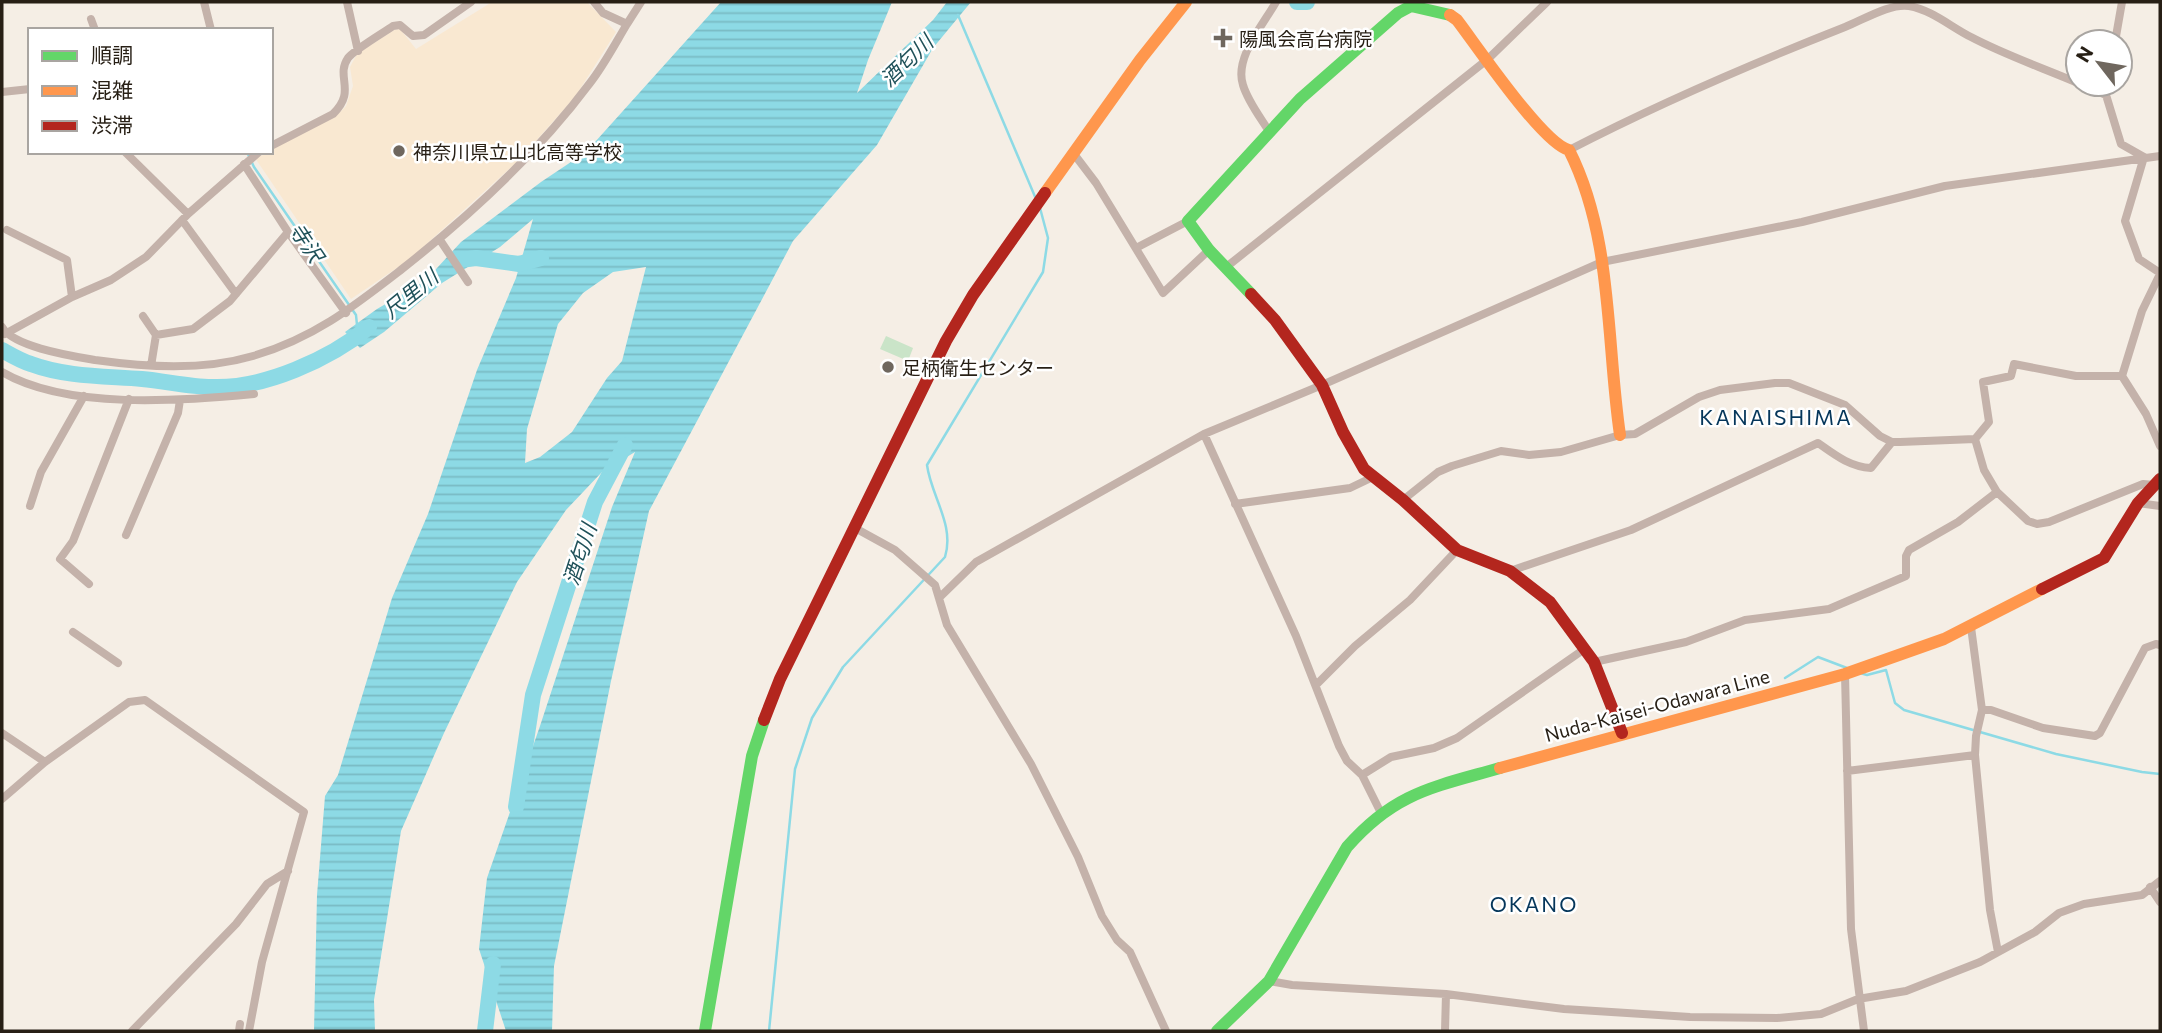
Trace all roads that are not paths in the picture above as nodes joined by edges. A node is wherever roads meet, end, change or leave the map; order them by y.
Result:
1 (204, 2) edge
2 (347, 2) edge
3 (471, 2) edge
4 (594, 2) edge
5 (641, 2) edge
6 (1186, 2) edge
7 (1276, 2) edge
8 (1547, 2) edge
9 (2122, 2) edge
10 (1891, 4) edge
11 (91, 19) dead end
12 (627, 24) junction
13 (94, 28) edge
14 (210, 28) edge
15 (2117, 28) edge
16 (358, 51) junction
17 (1488, 59) junction
18 (2064, 77) edge
19 (28, 89) edge
20 (2, 92) edge
21 (2107, 98) edge
22 (1270, 133) junction
23 (273, 145) edge
24 (1569, 150) junction
25 (1073, 153) junction
26 (127, 154) edge
27 (255, 154) edge
28 (2160, 156) edge
29 (2144, 157) junction
30 (244, 164) junction
31 (185, 217) junction
32 (1188, 221) junction
33 (8, 230) dead end
34 (288, 232) junction
35 (440, 240) junction
36 (1136, 248) junction
37 (1209, 250) junction
38 (1602, 262) junction
39 (1225, 268) junction
40 (2160, 274) edge
41 (468, 282) dead end
42 (236, 294) junction
43 (72, 297) junction
44 (346, 313) junction
45 (143, 316) dead end
46 (3, 331) edge
47 (156, 335) junction
48 (151, 366) junction
49 (2, 372) edge
50 (2122, 376) junction
51 (1322, 385) junction
52 (254, 394) dead end
53 (84, 396) junction
54 (129, 398) junction
55 (180, 400) junction
56 (1204, 434) junction
57 (1620, 435) junction
58 (1975, 439) junction
59 (1892, 442) junction
60 (2160, 446) edge
61 (1373, 477) junction
62 (2157, 482) edge
63 (1997, 492) junction
64 (1403, 500) junction
65 (2138, 503) junction
66 (1235, 504) junction
67 (30, 506) dead end
68 (2160, 506) edge
69 (855, 528) junction
70 (126, 535) dead end
71 (1457, 550) junction
72 (1510, 571) junction
73 (89, 584) dead end
74 (939, 598) junction
75 (1971, 627) junction
76 (73, 632) dead end
77 (2160, 645) edge
78 (1583, 650) junction
79 (1594, 662) junction
80 (118, 663) dead end
81 (1847, 674) junction
82 (1316, 685) junction
83 (1982, 710) junction
84 (2, 733) edge
85 (1622, 733) junction
86 (1975, 755) junction
87 (45, 762) junction
88 (1847, 771) junction
89 (1362, 775) junction
90 (2, 799) edge
91 (1381, 813) junction
92 (288, 871) junction
93 (2160, 881) edge
94 (2150, 887) junction
95 (2160, 902) edge
96 (1998, 952) junction
97 (1269, 981) junction
98 (1446, 994) junction
99 (1858, 999) junction
100 (132, 1031) edge
101 (249, 1031) edge
102 (705, 1031) edge
103 (1166, 1031) edge
104 (1217, 1031) edge
105 (1445, 1031) edge
106 (1864, 1031) edge

1 - 14 street
2 - 16 street
3 - 16 street
4 - 12 street
5 - 12 street
6 - 25 street
7 - 22 street
8 - 17 street
9 - 15 street
10 - 18 street
10 - 24 street
11 - 13 street
12 - 35 street
16 - 23 street
17 - 22 street
17 - 24 street
17 - 39 street
19 - 20 street
21 - 29 street
22 - 32 street
24 - 38 street
25 - 36 street
25 - 69 street
26 - 31 street
27 - 30 street
28 - 29 street
29 - 38 street
29 - 40 street
30 - 31 street
30 - 34 street
31 - 42 street
31 - 43 street
32 - 36 street
32 - 37 street
33 - 43 street
34 - 42 street
34 - 44 street
35 - 41 street
35 - 44 street
36 - 37 street
37 - 39 street
38 - 51 street
38 - 57 street
39 - 51 street
40 - 50 street
42 - 47 street
43 - 46 street
44 - 48 street
45 - 47 street
46 - 48 street
47 - 48 street
49 - 53 street
50 - 58 street
50 - 60 street
51 - 56 street
51 - 61 street
52 - 55 street
53 - 54 street
53 - 67 street
54 - 55 street
54 - 73 street
55 - 70 street
56 - 66 street
56 - 74 street
57 - 59 street
57 - 64 street
58 - 59 street
58 - 63 street
59 - 72 street
61 - 64 street
61 - 66 street
62 - 63 street
62 - 65 street, Nuda-Kaisei-Odawara Line
63 - 79 street
64 - 71 street
65 - 68 street
65 - 75 street, Nuda-Kaisei-Odawara Line
66 - 82 street
69 - 74 street
69 - 102 street
71 - 72 street
71 - 82 street
72 - 78 street
74 - 103 street
75 - 81 street, Nuda-Kaisei-Odawara Line
75 - 83 street
76 - 80 street
77 - 83 street
78 - 79 street
78 - 89 street
79 - 85 street
81 - 85 street, Nuda-Kaisei-Odawara Line
81 - 88 street
82 - 89 street
83 - 86 street
84 - 87 street
85 - 91 street, Nuda-Kaisei-Odawara Line
86 - 88 street
86 - 96 street
87 - 90 street
87 - 92 street
88 - 99 street
89 - 91 street
91 - 97 street, Nuda-Kaisei-Odawara Line
92 - 100 street
92 - 101 street
93 - 94 street
94 - 95 street
94 - 96 street
96 - 99 street
97 - 98 street
97 - 104 street, Nuda-Kaisei-Odawara Line
98 - 99 street
98 - 105 street
99 - 106 street

